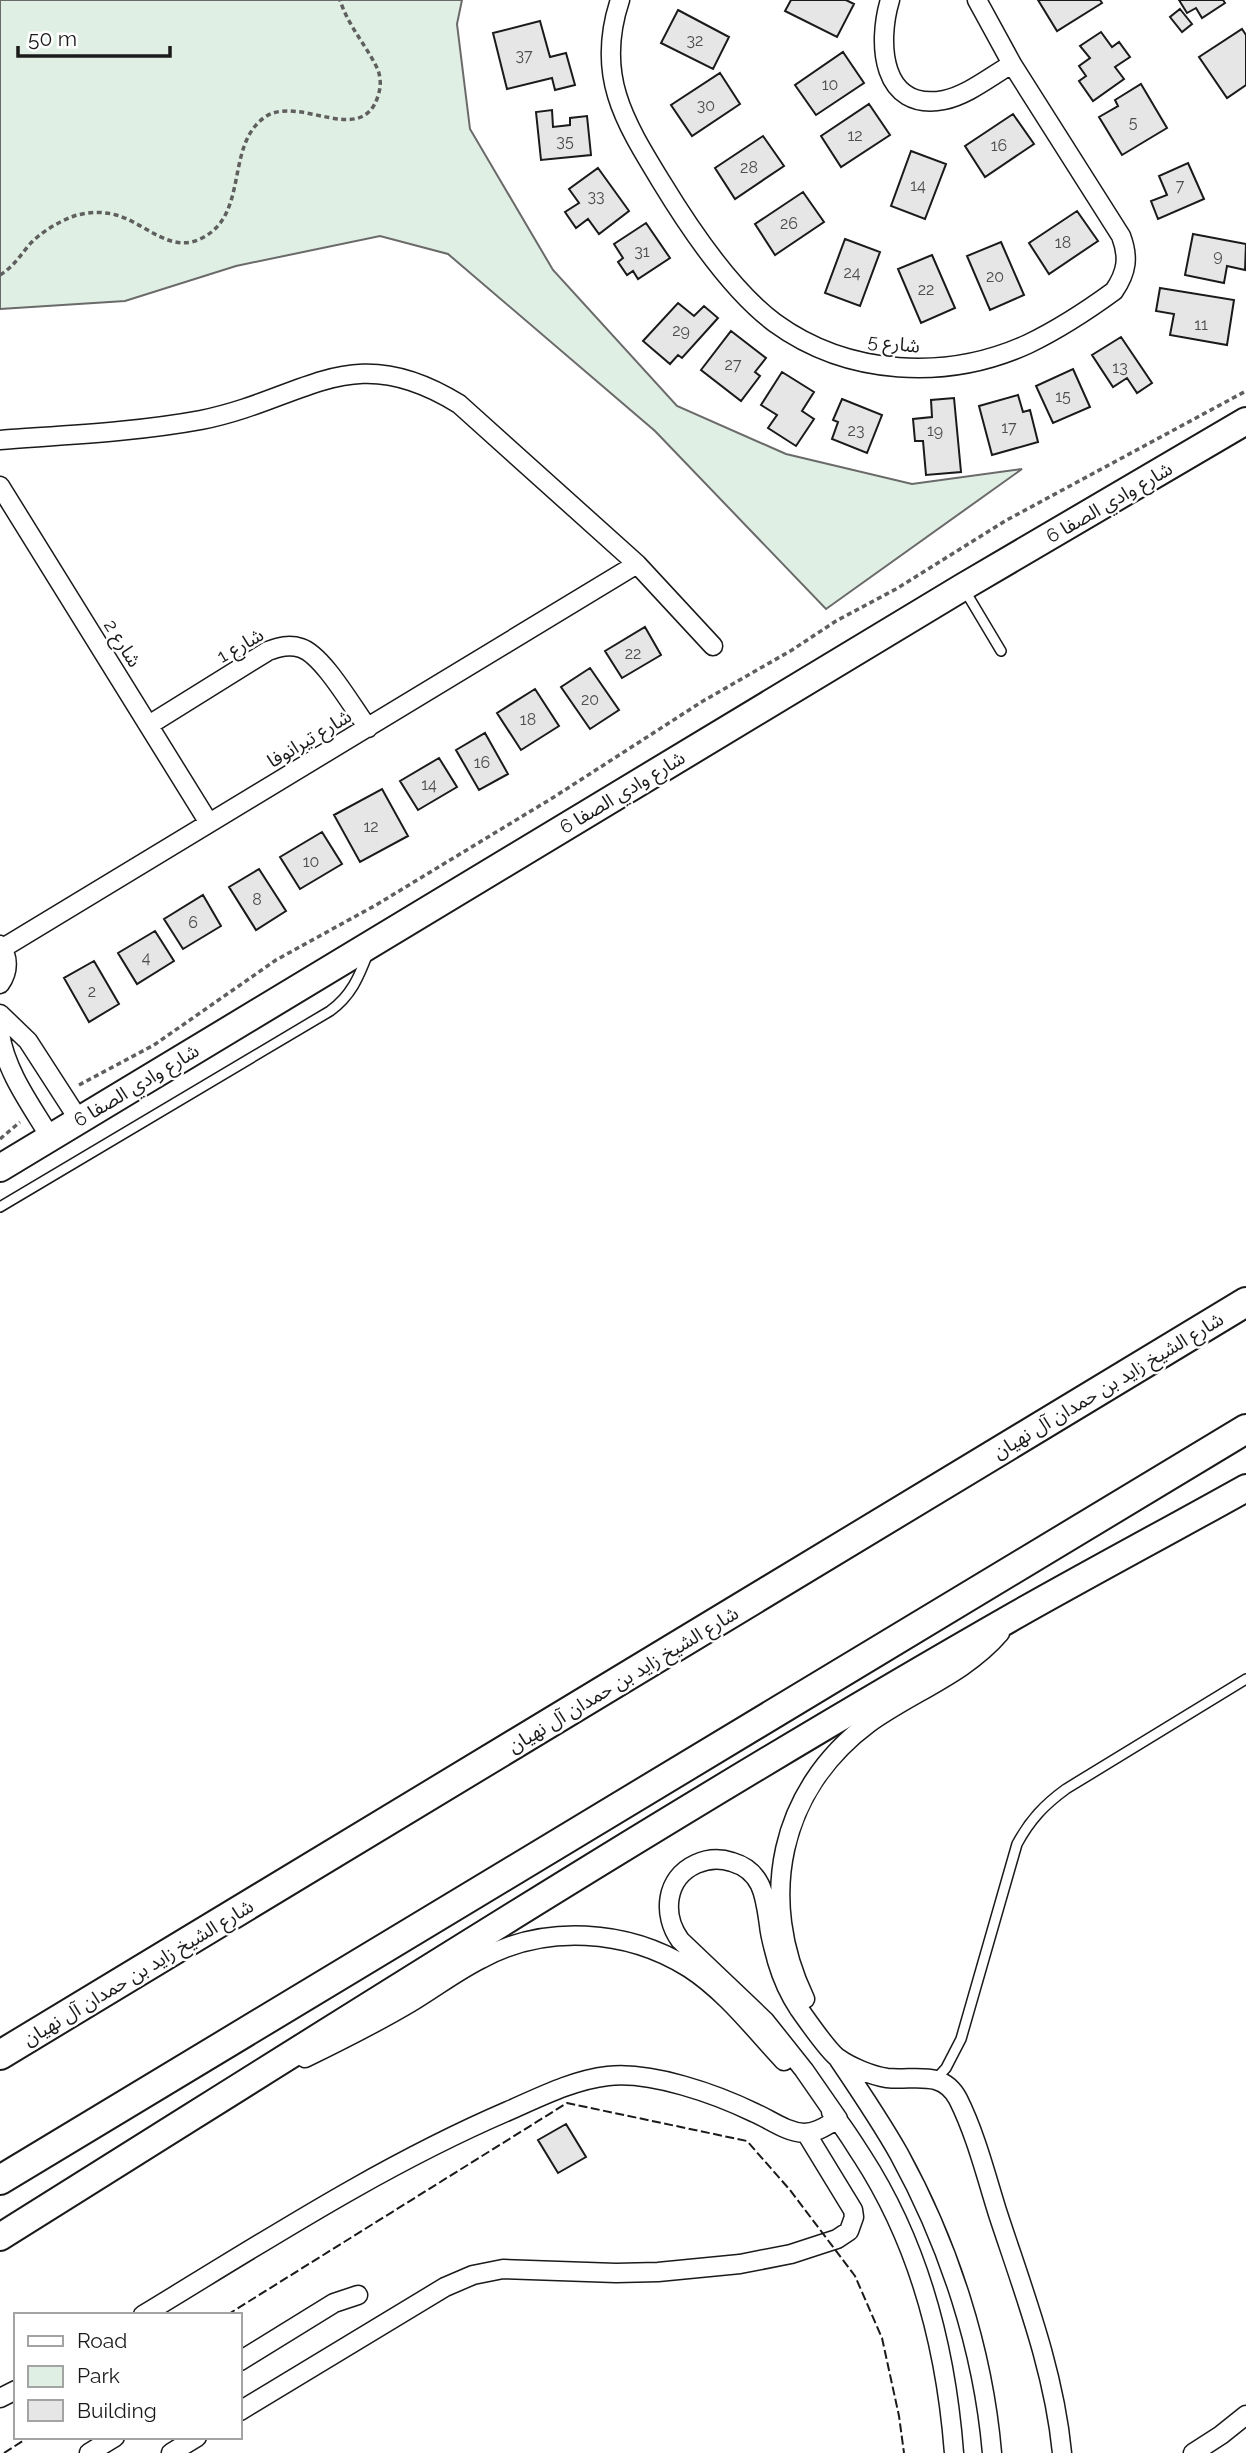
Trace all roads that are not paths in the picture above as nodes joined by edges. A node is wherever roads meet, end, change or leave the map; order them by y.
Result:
1 (620, 0) edge
2 (890, 0) edge
3 (977, 0) edge
4 (1012, 64) junction
5 (1246, 421) edge
6 (0, 440) edge
7 (0, 486) edge
8 (637, 564) junction
9 (963, 587) junction
10 (713, 646) dead end
11 (1001, 651) dead end
12 (149, 725) junction
13 (368, 728) junction
14 (209, 823) junction
15 (373, 942) junction
16 (1, 946) edge
17 (0, 984) edge
18 (3, 1023) edge
19 (58, 1088) junction
20 (31, 1105) junction
21 (79, 1120) junction
22 (50, 1137) junction
23 (0, 1168) edge
24 (0, 1207) edge
25 (1246, 1302) edge
26 (1246, 1429) edge
27 (1246, 1489) edge
28 (1016, 1615) junction
29 (1246, 1679) edge
30 (0, 2055) edge
31 (838, 2058) junction
32 (253, 2079) junction
33 (936, 2080) junction
34 (838, 2119) junction
35 (807, 2133) junction
36 (0, 2180) edge
37 (0, 2237) edge
38 (358, 2294) dead end
39 (146, 2313) edge
40 (242, 2360) edge
41 (242, 2410) edge
42 (1246, 2415) edge
43 (112, 2439) edge
44 (194, 2439) edge
45 (89, 2453) edge
46 (171, 2453) edge
47 (954, 2453) edge
48 (992, 2453) edge
49 (1062, 2453) edge
50 (1193, 2453) edge

1 - 4 street, شارع 5
2 - 4 street
3 - 4 street, شارع 5
5 - 9 street, شارع وادي الصفا 6
6 - 8 street
7 - 12 street, شارع 2
8 - 10 street
8 - 13 street, شارع تيرانوفا
9 - 11 lane
9 - 15 street, شارع وادي الصفا 6
12 - 13 street, شارع 1
12 - 14 street, شارع 2
13 - 14 street, شارع تيرانوفا
14 - 16 street, شارع تيرانوفا
15 - 21 street, شارع وادي الصفا 6
15 - 24 lane
16 - 17 street
18 - 19 street
18 - 20 street
19 - 20 street
19 - 21 street
20 - 22 street
21 - 22 street, شارع وادي الصفا 6
22 - 23 street, شارع وادي الصفا 6
25 - 30 main road, شارع الشيخ زايد بن حمدان آل نهيان
26 - 36 main road
27 - 28 street
28 - 31 street
28 - 32 street
29 - 33 lane
31 - 33 street
31 - 34 street
31 - 48 street
32 - 34 street
32 - 37 street
33 - 49 street
34 - 35 street
34 - 47 street
35 - 39 street
35 - 41 street
38 - 40 street
42 - 50 street
43 - 45 street
44 - 46 street

